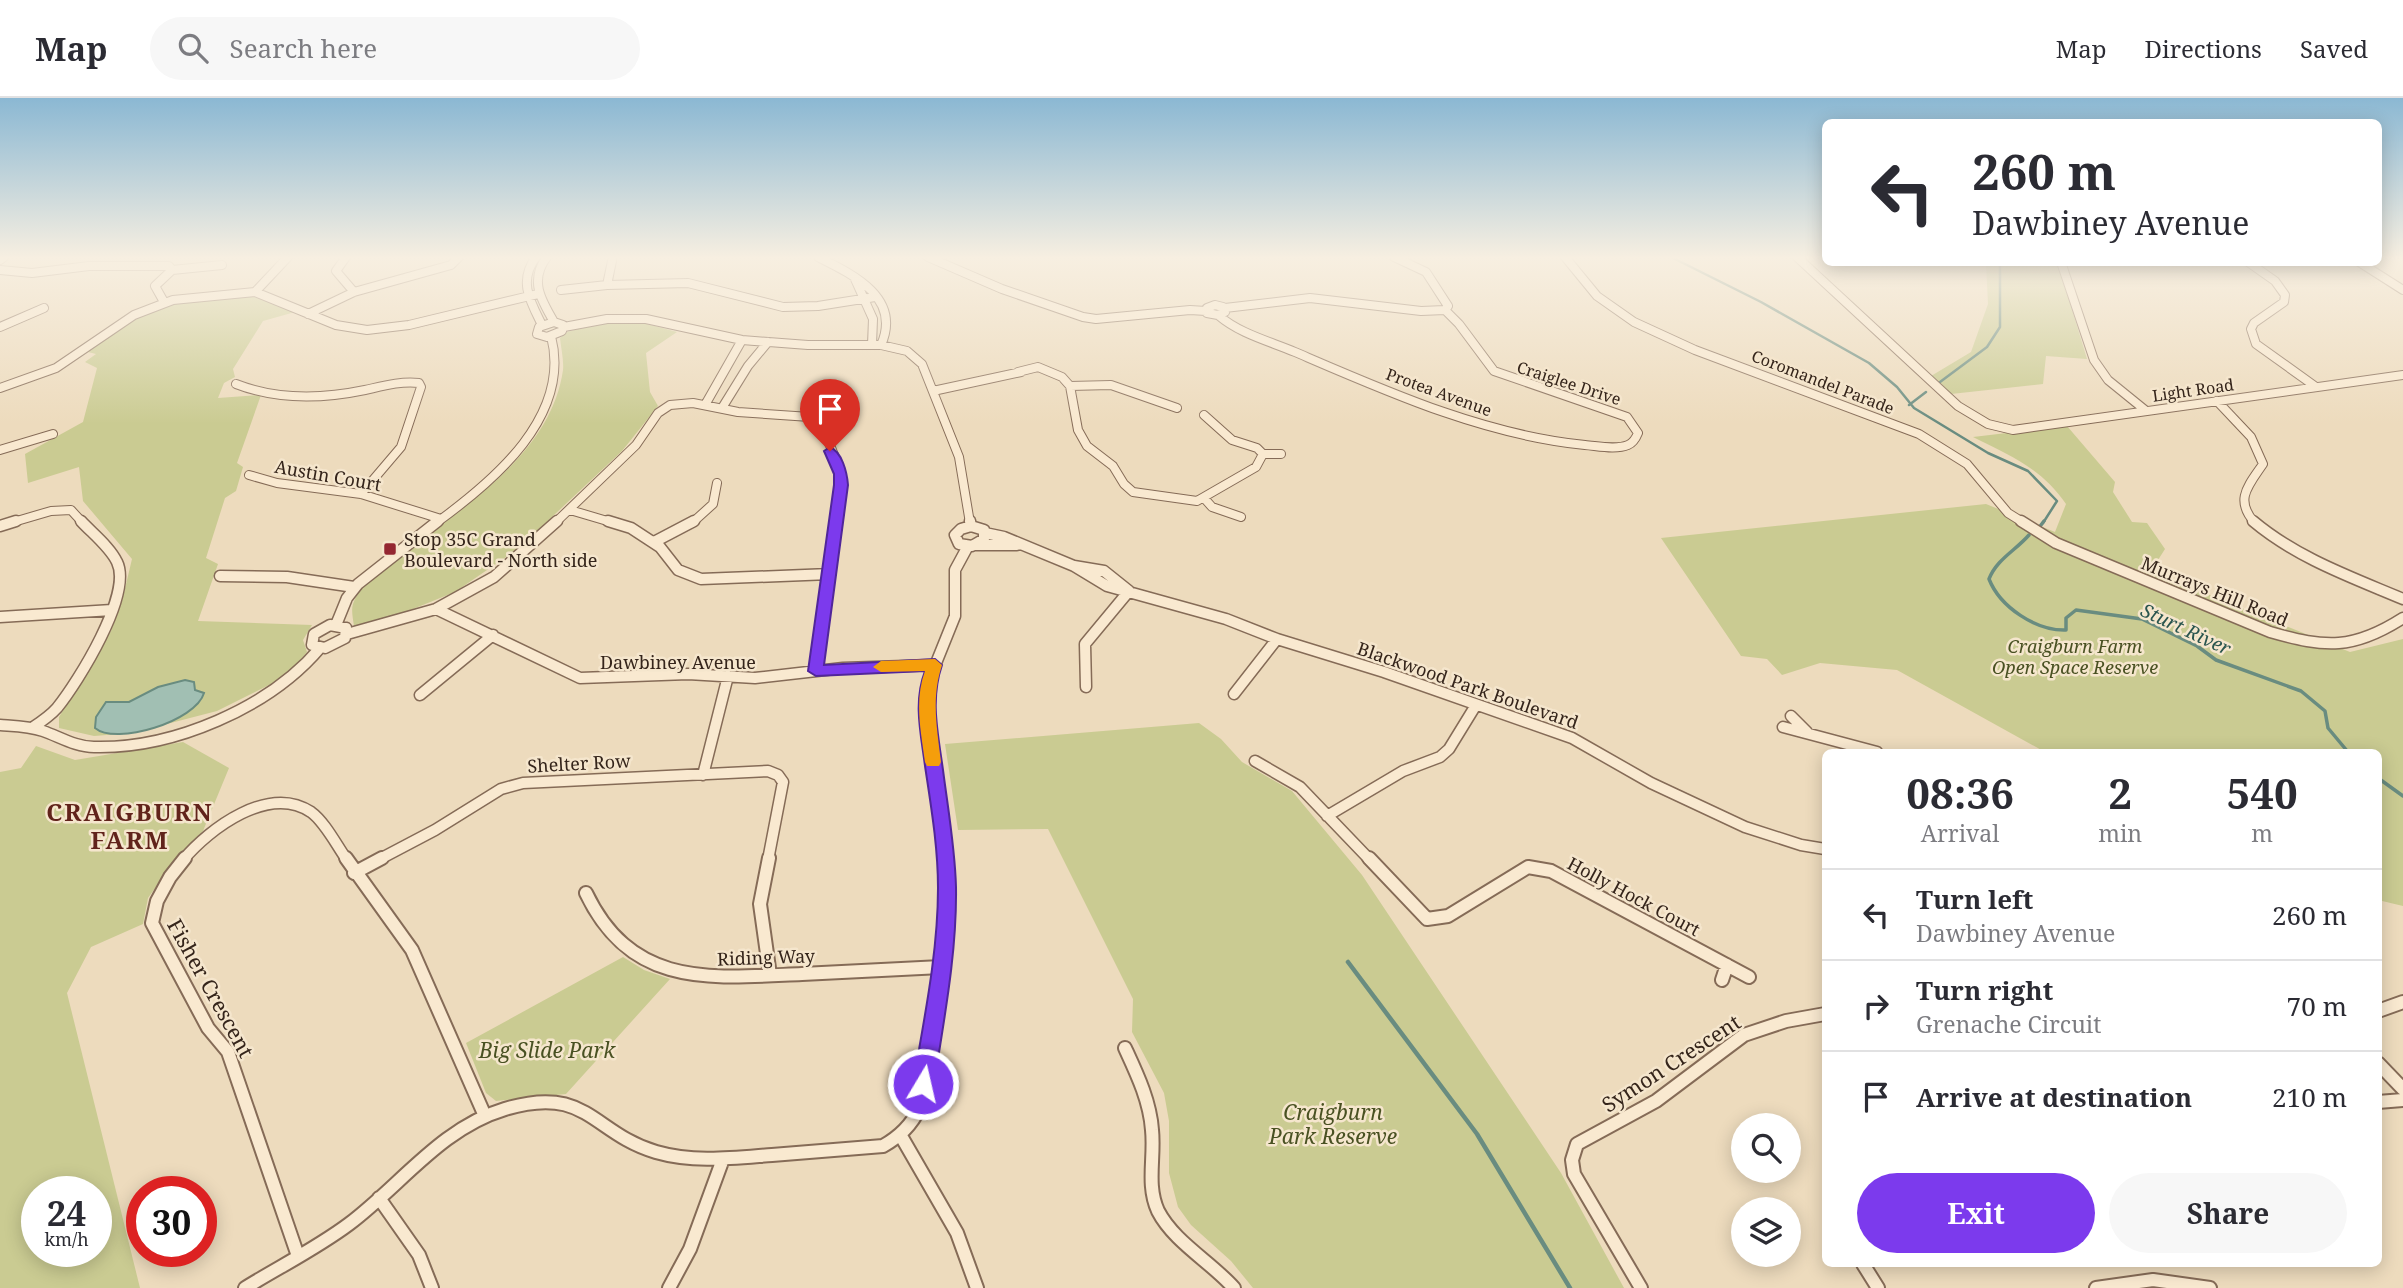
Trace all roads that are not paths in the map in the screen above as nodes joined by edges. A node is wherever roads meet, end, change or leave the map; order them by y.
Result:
1 (34, 313) edge
2 (140, 313) edge
3 (304, 313) edge
4 (311, 313) edge
5 (460, 313) edge
6 (536, 313) edge
7 (549, 313) edge
8 (871, 313) edge
9 (883, 313) edge
10 (1071, 313) edge
11 (1164, 313) edge
12 (1211, 313) edge
13 (1224, 313) edge
14 (1448, 313) edge
15 (1620, 313) edge
16 (1857, 313) edge
17 (2079, 313) edge
18 (2269, 313) edge
19 (308, 314) junction
20 (1218, 315) junction
21 (554, 322) junction
22 (542, 325) junction
23 (0, 327) edge
24 (564, 327) junction
25 (551, 336) junction
26 (743, 340) junction
27 (768, 342) junction
28 (877, 345) junction
29 (2403, 375) edge
30 (236, 384) dead end
31 (1070, 386) junction
32 (2316, 387) junction
33 (0, 388) edge
34 (933, 391) junction
35 (836, 394) dead end
36 (2217, 401) junction
37 (705, 405) junction
38 (722, 408) junction
39 (1177, 408) dead end
40 (2145, 411) junction
41 (1204, 415) dead end
42 (810, 417) junction
43 (1627, 417) joint
44 (53, 434) dead end
45 (0, 450) edge
46 (1263, 454) junction
47 (1281, 454) dead end
48 (249, 475) dead end
49 (717, 483) dead end
50 (361, 494) junction
51 (1204, 498) junction
52 (570, 510) junction
53 (1241, 517) dead end
54 (441, 519) junction
55 (0, 526) edge
56 (971, 526) junction
57 (2027, 527) joint
58 (985, 533) junction
59 (654, 542) junction
60 (972, 545) junction
61 (1021, 545) junction
62 (830, 574) junction
63 (220, 576) dead end
64 (354, 587) junction
65 (1129, 591) junction
66 (2403, 599) edge
67 (436, 609) junction
68 (112, 610) junction
69 (0, 617) edge
70 (2403, 618) edge
71 (336, 625) junction
72 (347, 634) junction
73 (493, 635) junction
74 (1277, 639) junction
75 (320, 648) junction
76 (935, 665) junction
77 (816, 671) junction
78 (728, 676) junction
79 (1086, 687) dead end
80 (1234, 694) dead end
81 (420, 695) dead end
82 (1476, 705) junction
83 (1791, 716) dead end
84 (0, 724) edge
85 (1783, 727) dead end
86 (32, 728) junction
87 (1810, 734) junction
88 (1866, 749) edge
89 (1255, 761) dead end
90 (703, 775) junction
91 (1327, 816) junction
92 (1822, 848) edge
93 (354, 873) junction
94 (586, 893) dead end
95 (1727, 965) junction
96 (942, 967) junction
97 (770, 975) junction
98 (1749, 977) dead end
99 (1722, 980) dead end
100 (2403, 1002) edge
101 (2382, 1010) edge
102 (1822, 1014) edge
103 (1125, 1048) dead end
104 (2382, 1067) edge
105 (2403, 1089) edge
106 (2403, 1100) edge
107 (2382, 1102) edge
108 (485, 1116) junction
109 (901, 1136) junction
110 (723, 1159) junction
111 (379, 1198) junction
112 (298, 1256) junction
113 (1865, 1267) edge
114 (245, 1288) edge
115 (432, 1288) edge
116 (669, 1288) edge
117 (977, 1288) edge
118 (1234, 1288) edge
119 (1642, 1288) edge
120 (1878, 1288) edge
121 (2096, 1288) edge
122 (2210, 1288) edge

1 - 23 street
2 - 33 street
3 - 19 street
4 - 19 street
5 - 19 street
6 - 22 street
7 - 21 street
8 - 28 street
9 - 28 street
10 - 11 street
12 - 20 street
13 - 20 street
14 - 43 street, Craiglee Drive
15 - 57 street, Coromandel Parade
16 - 40 street, Light Road
17 - 40 street
18 - 32 street
20 - 43 street, Protea Avenue
21 - 22 street
21 - 24 street
22 - 25 street
24 - 25 street
24 - 26 street
25 - 54 street
26 - 27 street
26 - 37 street
27 - 28 street
27 - 38 street
28 - 34 street
29 - 32 street, Light Road
30 - 50 street
31 - 34 street
31 - 39 street
31 - 51 street
32 - 36 street, Light Road
34 - 56 street
35 - 42 street
36 - 40 street, Light Road
36 - 66 street
37 - 38 street
37 - 52 street
38 - 42 street
41 - 46 street
42 - 62 street
44 - 45 street
46 - 47 street
46 - 51 street
48 - 50 street, Austin Court
49 - 59 street
50 - 54 street, Austin Court
51 - 53 street
52 - 59 street
52 - 67 street
54 - 64 street
55 - 68 street
56 - 58 street
56 - 60 street
57 - 70 street, Murrays Hill Road
58 - 60 street
58 - 61 street, Blackwood Park Boulevard
59 - 62 street
60 - 61 street, Blackwood Park Boulevard
60 - 76 street
61 - 65 street, Blackwood Park Boulevard
62 - 77 street
63 - 64 street
64 - 71 street
65 - 74 street, Blackwood Park Boulevard
65 - 79 street
67 - 72 street
67 - 73 street, Dawbiney Avenue
68 - 69 street
68 - 86 street
71 - 72 street
71 - 75 street
72 - 75 street
73 - 78 street, Dawbiney Avenue
73 - 81 street
74 - 80 street
74 - 82 street, Blackwood Park Boulevard
75 - 86 street
76 - 77 street, Dawbiney Avenue
76 - 96 street
77 - 78 street, Dawbiney Avenue
78 - 90 street
82 - 91 street
82 - 92 street, Blackwood Park Boulevard
83 - 87 street
84 - 86 street
85 - 87 street
87 - 88 street
89 - 91 street, Holly Hock Court
90 - 93 street, Shelter Row
90 - 97 street, Shelter Row
91 - 95 street, Holly Hock Court
93 - 108 street, Fisher Crescent
93 - 112 street, Fisher Crescent
94 - 97 street, Riding Way
95 - 98 street, Holly Hock Court
95 - 99 street
96 - 97 street, Riding Way
96 - 109 street
100 - 101 street
102 - 119 street, Symon Crescent
103 - 118 street
104 - 105 street
106 - 107 street
108 - 110 street
108 - 111 street
109 - 110 street
109 - 117 street
110 - 116 street
111 - 112 street
111 - 115 street
112 - 114 street
113 - 120 street
121 - 122 street

